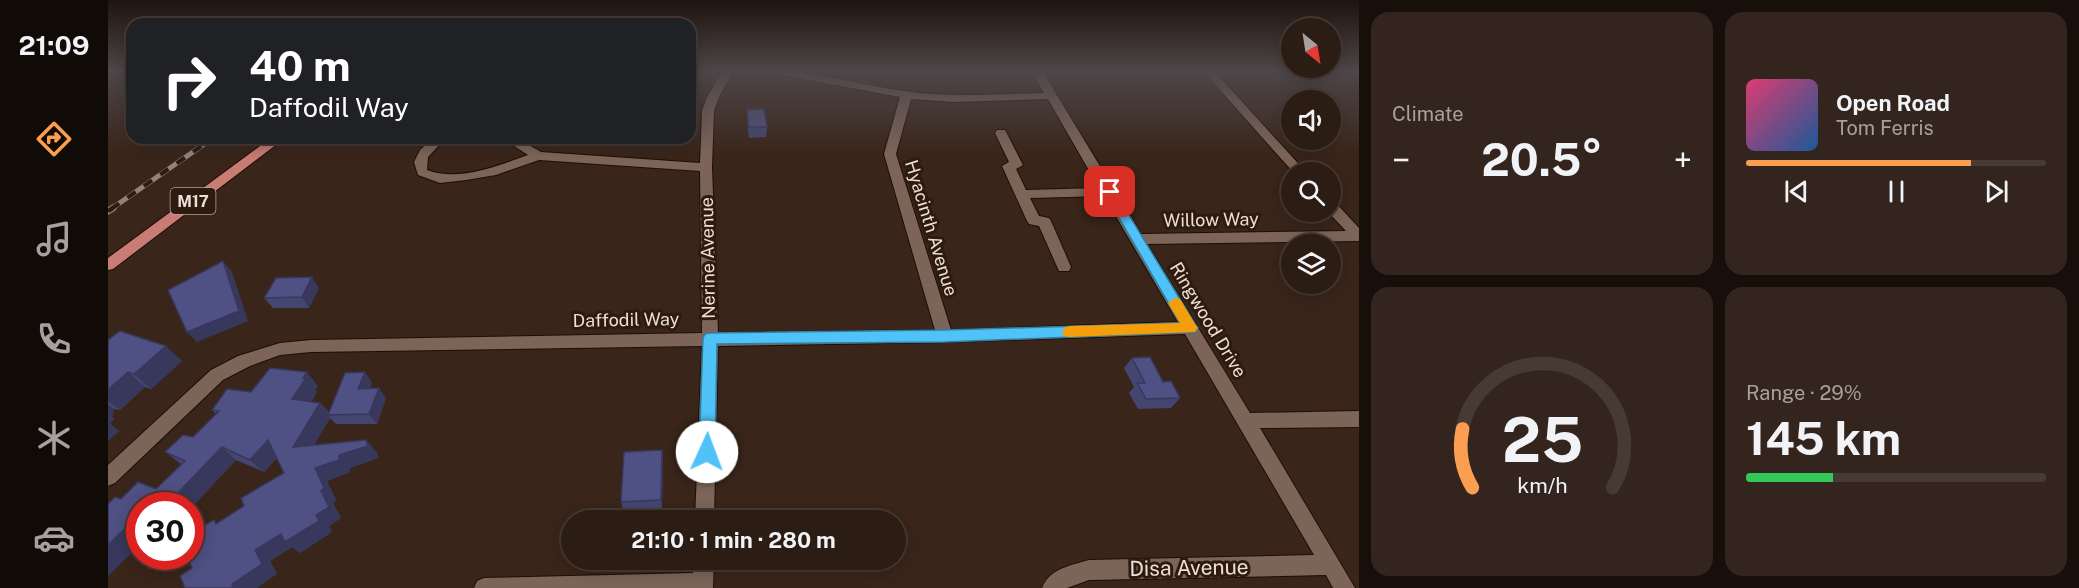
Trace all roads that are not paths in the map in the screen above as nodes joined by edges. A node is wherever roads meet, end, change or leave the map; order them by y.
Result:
1 (712, 99) edge
2 (905, 99) edge
3 (1054, 99) edge
4 (1234, 99) edge
5 (1001, 133) dead end
6 (271, 144) edge
7 (435, 144) edge
8 (518, 144) edge
9 (538, 156) junction
10 (1291, 162) edge
11 (706, 167) junction
12 (1110, 192) junction
13 (1022, 194) junction
14 (1341, 218) edge
15 (1358, 236) edge
16 (1136, 239) junction
17 (108, 265) edge
18 (1064, 267) dead end
19 (1190, 328) junction
20 (945, 336) junction
21 (710, 338) junction
22 (1359, 418) edge
23 (1246, 421) junction
24 (108, 477) edge
25 (705, 510) edge
26 (1331, 565) junction
27 (704, 570) edge
28 (703, 585) edge
29 (484, 588) edge
30 (1052, 588) edge
31 (1345, 588) edge

1 - 11 street, Nerine Avenue
2 - 20 street, Hyacinth Avenue
3 - 12 street, Ringwood Drive
4 - 10 street
5 - 13 street
6 - 17 main road, M17
7 - 9 street
8 - 9 street
9 - 11 street
11 - 21 street, Nerine Avenue
12 - 13 street
12 - 16 street, Ringwood Drive
13 - 18 street
14 - 15 street
15 - 16 street, Willow Way
16 - 19 street, Ringwood Drive
19 - 20 street, Daffodil Way
19 - 23 street, Ringwood Drive
20 - 21 street, Daffodil Way
21 - 24 street, Daffodil Way
21 - 25 street, Nerine Avenue
22 - 23 street
23 - 26 street, Ringwood Drive
26 - 30 street, Disa Avenue
26 - 31 street, Ringwood Drive
27 - 28 street
28 - 29 street

